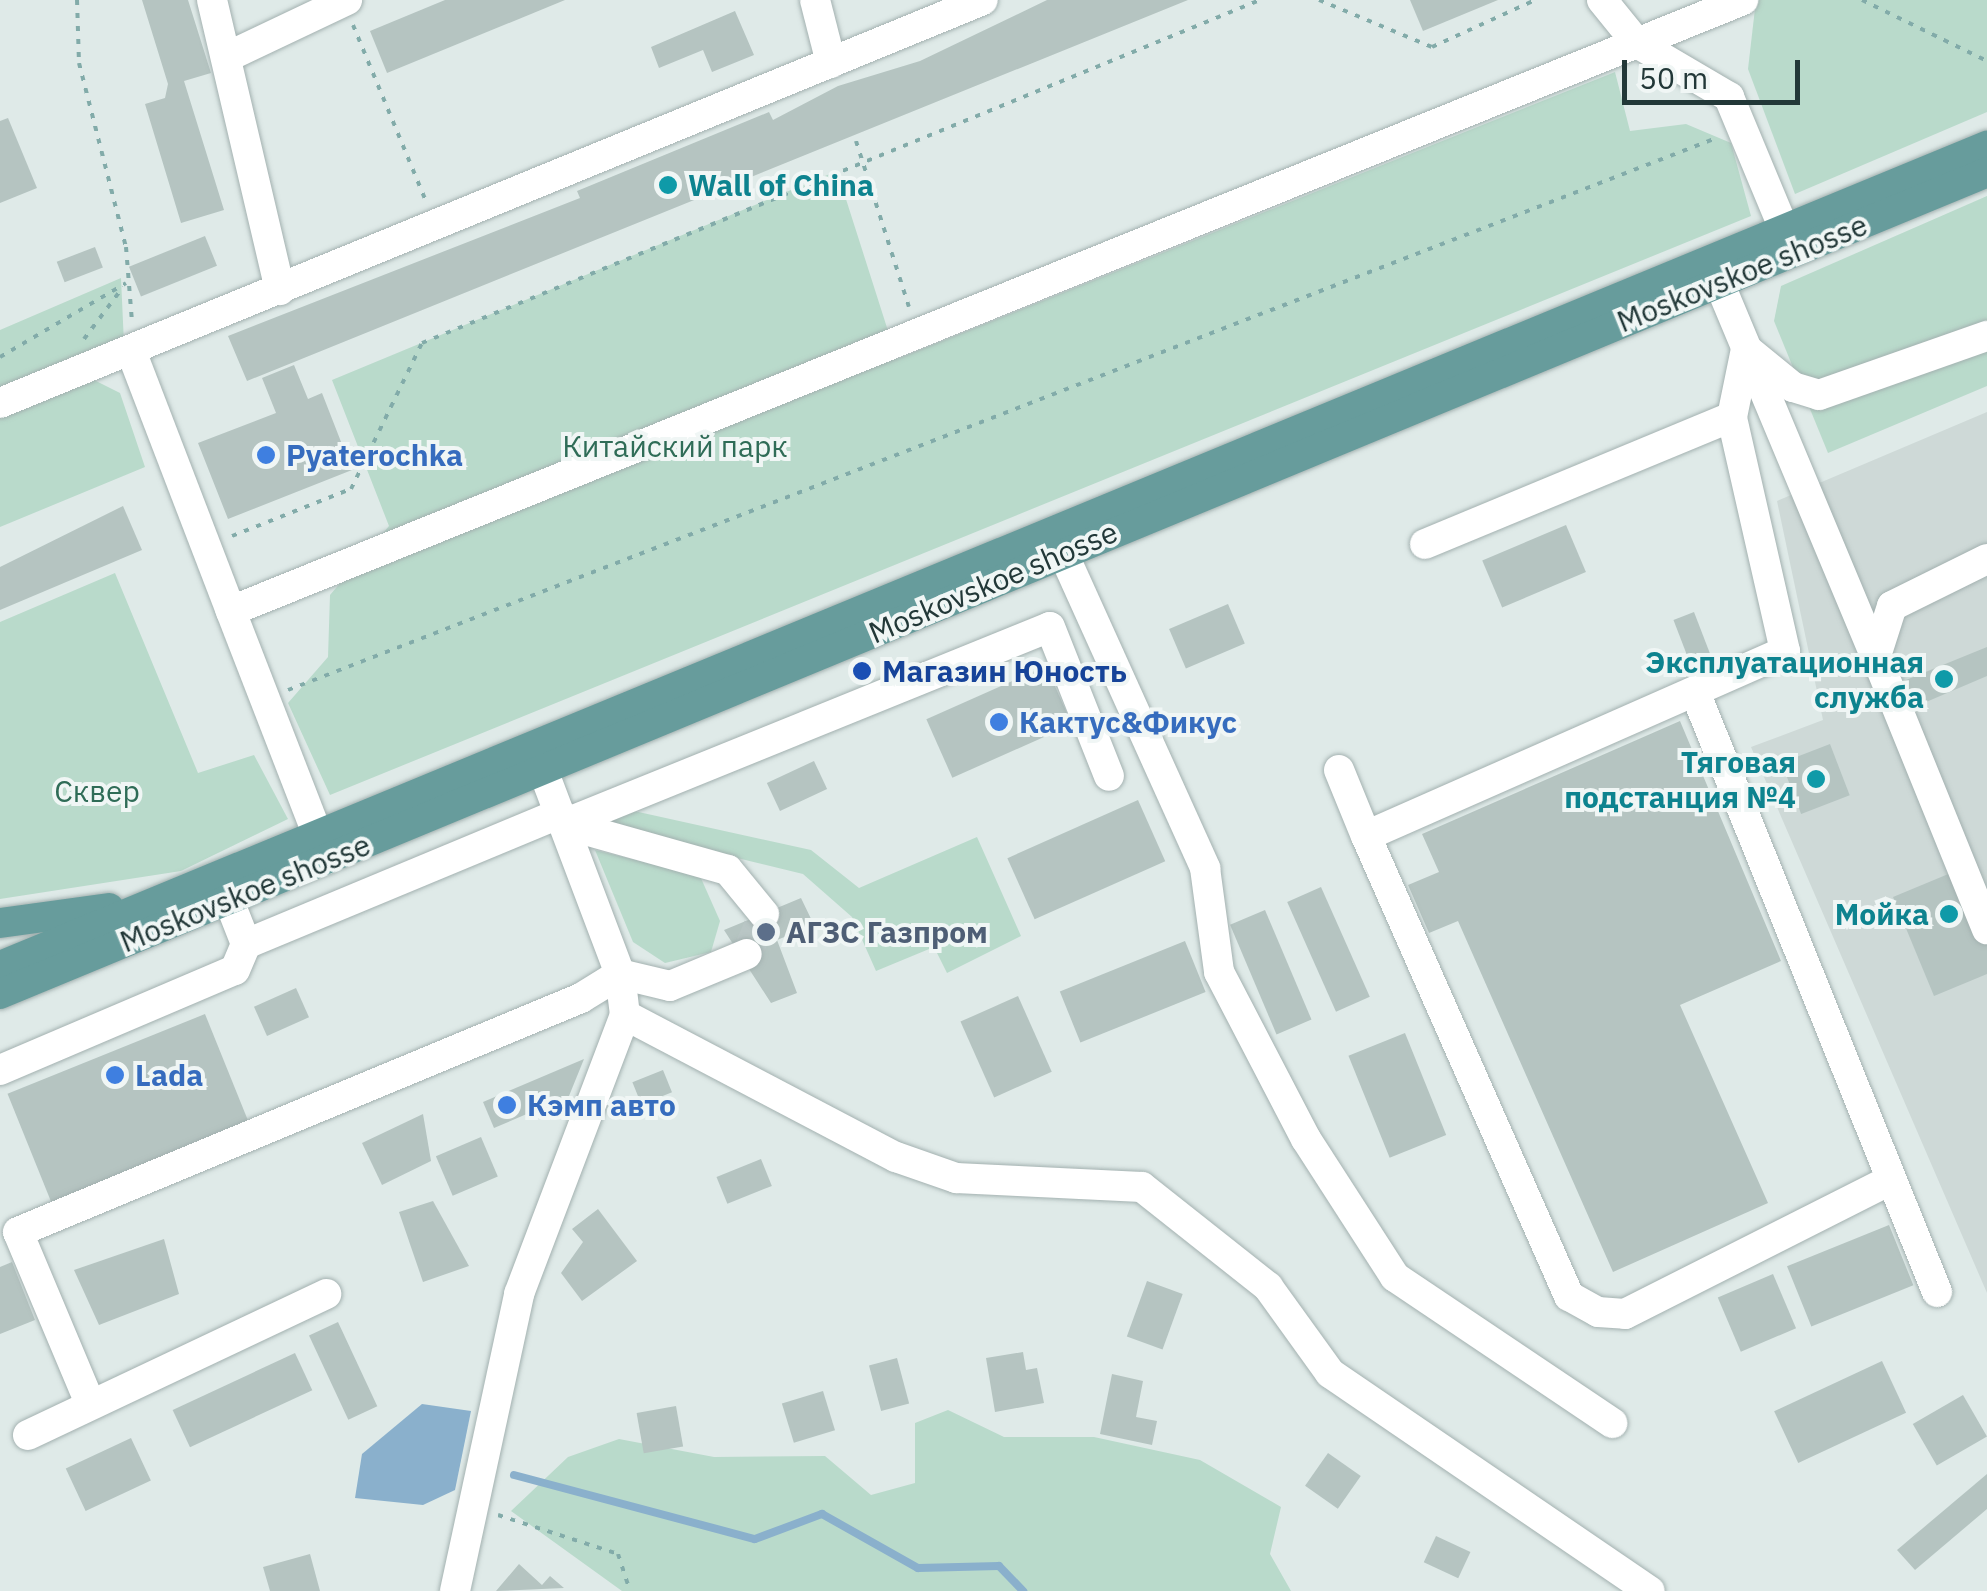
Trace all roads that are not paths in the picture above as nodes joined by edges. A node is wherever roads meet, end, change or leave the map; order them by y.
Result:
1 (212, 0) edge
2 (814, 0) edge
3 (983, 0) edge
4 (1602, 0) edge
5 (1743, 0) edge
6 (346, 1) edge
7 (1637, 43) junction
8 (227, 57) junction
9 (831, 63) junction
10 (1987, 146) edge
11 (1987, 172) edge
12 (1788, 240) junction
13 (1714, 272) junction
14 (280, 290) junction
15 (1987, 336) edge
16 (1746, 349) junction
17 (131, 351) junction
18 (0, 403) edge
19 (1732, 417) junction
20 (1426, 544) dead end
21 (1062, 553) junction
22 (1987, 559) edge
23 (231, 611) junction
24 (1876, 656) junction
25 (1695, 692) junction
26 (538, 758) junction
27 (1339, 770) dead end
28 (1109, 776) dead end
29 (562, 818) junction
30 (1366, 836) junction
31 (322, 847) junction
32 (228, 898) junction
33 (152, 902) junction
34 (764, 914) dead end
35 (0, 923) edge
36 (1987, 930) edge
37 (246, 944) junction
38 (747, 954) tunnel mouth
39 (0, 966) edge
40 (620, 974) junction
41 (0, 994) edge
42 (626, 1016) junction
43 (0, 1070) edge
44 (1890, 1180) junction
45 (1937, 1292) dead end
46 (326, 1294) dead end
47 (89, 1401) junction
48 (1612, 1423) dead end
49 (28, 1435) dead end
50 (455, 1591) edge
51 (1650, 1591) edge

1 - 8 street
2 - 9 street
3 - 9 street
4 - 7 street
5 - 7 street
6 - 8 street
7 - 12 street
7 - 23 street
8 - 14 street
9 - 14 street
10 - 12 main road, Moskovskoe shosse
11 - 12 main road, Moskovskoe shosse
12 - 13 main road, Moskovskoe shosse
13 - 16 street
13 - 21 main road, Moskovskoe shosse
13 - 26 main road, Moskovskoe shosse
14 - 17 street
15 - 16 street
16 - 19 street
16 - 24 street
17 - 18 street
17 - 23 street
19 - 20 street
19 - 25 street
21 - 26 main road, Moskovskoe shosse
21 - 48 street
22 - 24 street
23 - 31 street
24 - 36 street
25 - 30 street
25 - 44 street
26 - 29 street
26 - 31 main road, Moskovskoe shosse
27 - 30 street
28 - 29 street
29 - 34 street
29 - 37 street
29 - 40 street
30 - 44 street
31 - 32 main road, Moskovskoe shosse
31 - 33 main road, Moskovskoe shosse
32 - 37 street
32 - 41 main road, Moskovskoe shosse
33 - 35 main road
33 - 39 main road, Moskovskoe shosse
37 - 43 street
38 - 40 street
40 - 42 street
40 - 47 street
42 - 50 street
42 - 51 street
44 - 45 street
46 - 47 street
47 - 49 street

